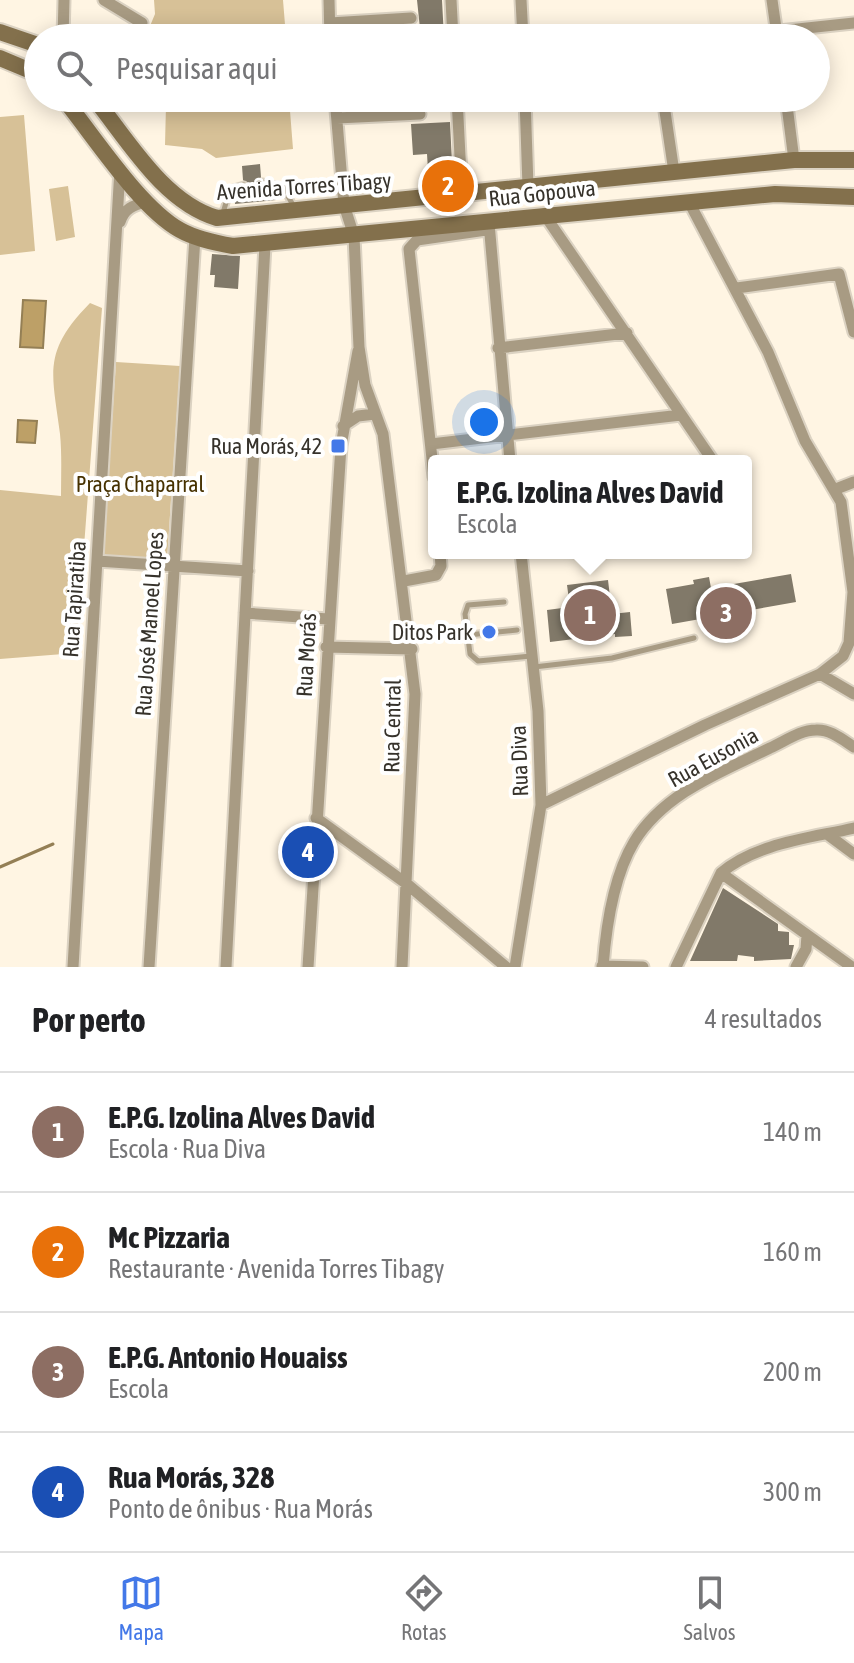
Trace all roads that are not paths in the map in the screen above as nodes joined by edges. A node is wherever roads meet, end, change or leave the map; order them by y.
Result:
1 (64, 0) edge
2 (104, 0) edge
3 (329, 0) edge
4 (451, 0) edge
5 (521, 0) edge
6 (772, 0) edge
7 (411, 18) dead end
8 (142, 23) dead end
9 (330, 23) joint
10 (854, 23) edge
11 (63, 24) edge
12 (452, 24) edge
13 (522, 24) edge
14 (775, 24) edge
15 (830, 27) edge
16 (0, 32) edge
17 (24, 40) edge
18 (0, 58) edge
19 (24, 68) edge
20 (74, 112) edge
21 (105, 112) edge
22 (336, 112) edge
23 (458, 112) edge
24 (525, 112) edge
25 (665, 112) edge
26 (788, 112) edge
27 (420, 114) dead end
28 (337, 118) junction
29 (794, 160) junction
30 (854, 160) edge
31 (120, 168) junction
32 (674, 172) junction
33 (262, 182) dead end
34 (244, 185) dead end
35 (528, 187) junction
36 (462, 195) junction
37 (854, 197) edge
38 (146, 202) junction
39 (689, 202) junction
40 (344, 205) junction
41 (296, 211) junction
42 (544, 214) junction
43 (221, 218) junction
44 (488, 225) junction
45 (116, 234) junction
46 (354, 236) junction
47 (195, 237) junction
48 (265, 245) junction
49 (737, 288) junction
50 (852, 318) edge
51 (854, 332) edge
52 (627, 333) junction
53 (359, 347) junction
54 (498, 348) junction
55 (375, 414) junction
56 (681, 415) junction
57 (343, 426) junction
58 (507, 435) junction
59 (431, 444) junction
60 (432, 455) edge
61 (509, 455) edge
62 (709, 455) edge
63 (854, 482) edge
64 (836, 489) junction
65 (440, 559) edge
66 (522, 559) edge
67 (97, 561) junction
68 (174, 565) junction
69 (248, 571) junction
70 (404, 581) junction
71 (854, 592) edge
72 (504, 602) dead end
73 (245, 613) junction
74 (328, 619) junction
75 (517, 630) dead end
76 (468, 635) junction
77 (694, 638) dead end
78 (326, 647) junction
79 (412, 649) junction
80 (533, 662) junction
81 (820, 674) junction
82 (854, 694) edge
83 (854, 747) edge
84 (541, 805) junction
85 (316, 818) junction
86 (854, 828) edge
87 (827, 834) junction
88 (854, 854) edge
89 (721, 873) junction
90 (407, 884) junction
91 (807, 935) junction
92 (602, 966) edge
93 (73, 967) edge
94 (149, 967) edge
95 (226, 967) edge
96 (308, 967) edge
97 (402, 967) edge
98 (506, 967) edge
99 (515, 967) edge
100 (643, 967) edge
101 (676, 967) edge
102 (796, 967) edge
103 (852, 967) edge

1 - 11 street
2 - 8 street
3 - 9 street
4 - 12 street
5 - 13 street
6 - 14 street
7 - 9 street
10 - 15 street
16 - 17 main road
18 - 19 main road
20 - 31 main road, Rua Gopouva
21 - 43 main road, Avenida Torres Tibagy
22 - 28 street, Rua Central
23 - 36 street
24 - 35 street
25 - 32 street
26 - 29 street
27 - 28 street
28 - 40 street, Rua Central
29 - 30 main road, Avenida Torres Tibagy
29 - 32 main road, Avenida Torres Tibagy
31 - 38 main road, Rua Gopouva
31 - 45 street, Rua Tapiratiba
32 - 35 main road, Avenida Torres Tibagy
33 - 41 lane
34 - 43 lane
35 - 36 main road, Avenida Torres Tibagy
36 - 40 main road, Avenida Torres Tibagy
37 - 39 main road, Rua Gopouva
38 - 45 street
38 - 47 main road, Rua Gopouva
39 - 42 main road, Rua Gopouva
39 - 49 street
40 - 41 main road, Avenida Torres Tibagy
40 - 46 street, Rua Central
41 - 43 main road, Avenida Torres Tibagy
42 - 44 main road, Rua Gopouva
42 - 52 street
44 - 46 main road, Rua Gopouva
44 - 54 street
44 - 59 street
45 - 67 street, Rua Tapiratiba
46 - 48 main road, Rua Gopouva
46 - 53 street, Rua Central
47 - 48 main road, Rua Gopouva
47 - 68 street, Rua José Manoel Lopes
48 - 69 street
49 - 50 street
49 - 64 street
50 - 51 street
52 - 54 street
52 - 56 street
53 - 55 street, Rua Central
53 - 57 street, Rua Morás
54 - 58 street
55 - 57 street
55 - 70 street, Rua Central
56 - 58 street
56 - 62 street
57 - 74 street, Rua Morás
58 - 59 street
58 - 61 street
59 - 60 street
63 - 64 street
64 - 71 street
65 - 70 street
66 - 80 street, Rua Diva
67 - 68 street
67 - 93 street, Rua Tapiratiba
68 - 69 street
68 - 94 street, Rua José Manoel Lopes
69 - 73 street
70 - 79 street, Rua Central
71 - 81 street
72 - 76 lane
73 - 74 street
73 - 95 street
74 - 78 street, Rua Morás
75 - 76 lane
76 - 80 lane
77 - 80 lane
78 - 79 street
78 - 85 street, Rua Morás
79 - 90 street, Rua Central
80 - 84 street, Rua Diva
81 - 82 street
81 - 84 street
83 - 92 street, Rua Eusonia
84 - 99 street, Rua Diva
85 - 90 street
85 - 96 street, Rua Morás
86 - 87 street
87 - 88 street
87 - 89 street
89 - 91 street
89 - 101 street
90 - 97 street, Rua Central
90 - 98 street
91 - 102 street
91 - 103 street
92 - 100 street

